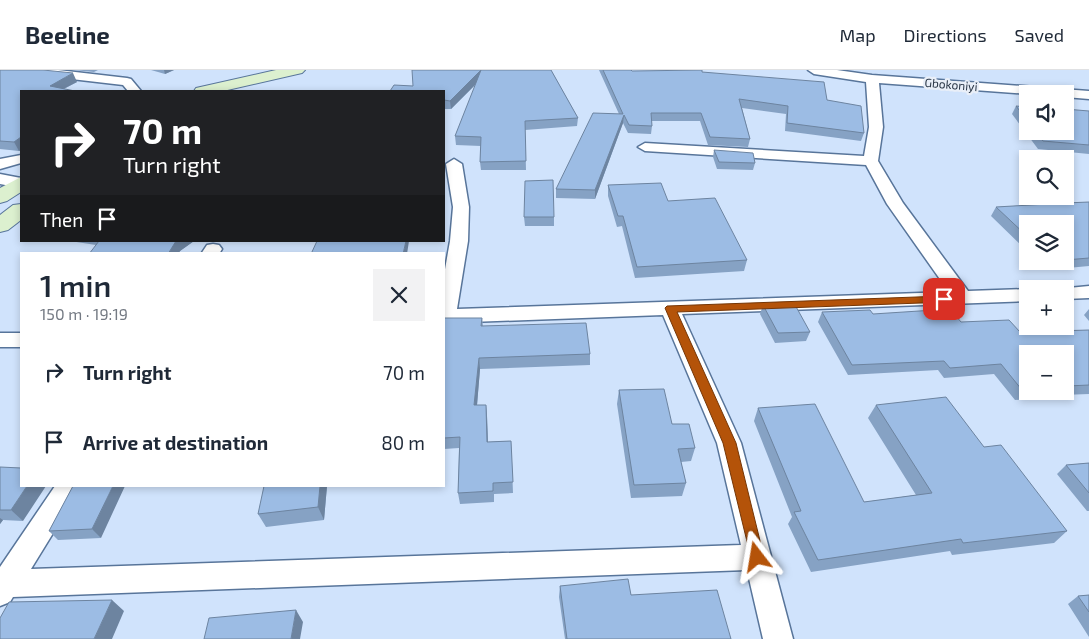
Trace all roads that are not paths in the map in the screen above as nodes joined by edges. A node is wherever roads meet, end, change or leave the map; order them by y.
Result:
1 (28, 70) edge
2 (297, 70) edge
3 (814, 70) edge
4 (872, 79) junction
5 (134, 90) edge
6 (207, 90) edge
7 (1089, 95) edge
8 (645, 147) dead end
9 (20, 158) edge
10 (871, 162) junction
11 (0, 164) edge
12 (454, 164) dead end
13 (0, 179) edge
14 (20, 183) edge
15 (20, 184) edge
16 (0, 197) edge
17 (20, 211) edge
18 (0, 225) edge
19 (1089, 292) edge
20 (1074, 293) edge
21 (1019, 295) edge
22 (964, 298) junction
23 (670, 308) junction
24 (445, 316) edge
25 (0, 340) edge
26 (20, 340) edge
27 (68, 487) edge
28 (757, 557) junction
29 (3, 588) edge
30 (778, 639) edge

1 - 5 street
2 - 6 main road
3 - 4 street, Gbokoniyi
4 - 7 street, Gbokoniyi
4 - 10 street
8 - 10 street
9 - 11 street
10 - 22 street
12 - 24 street
13 - 14 street
15 - 16 main road
17 - 18 main road
19 - 20 street
21 - 22 street
22 - 23 street
23 - 24 street
23 - 28 street
25 - 26 street
27 - 29 street
28 - 29 street
28 - 30 street

